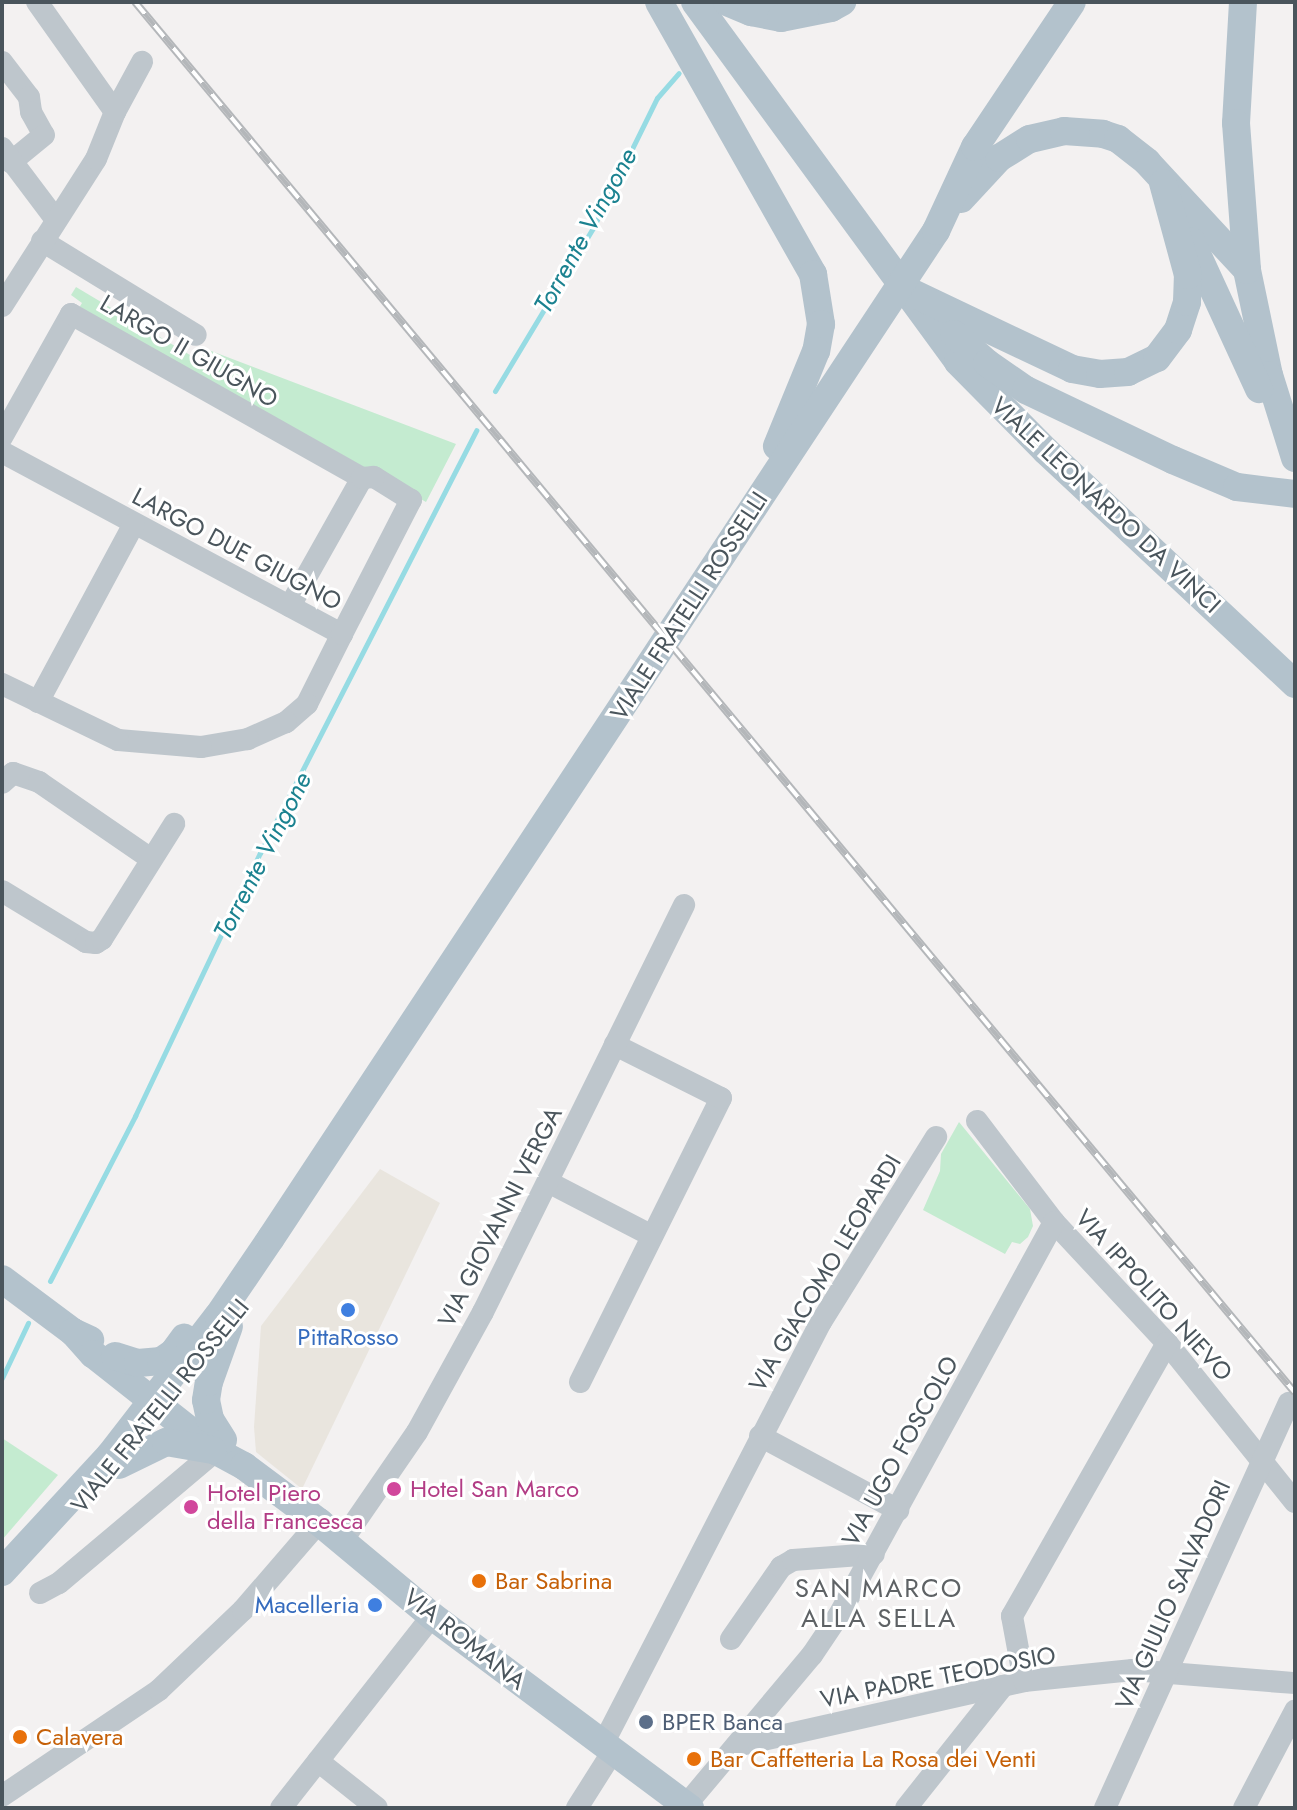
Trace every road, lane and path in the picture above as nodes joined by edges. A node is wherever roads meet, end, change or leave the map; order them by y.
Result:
1 (37, 2) edge
2 (659, 2) edge
3 (695, 2) edge
4 (727, 2) edge
5 (842, 2) edge
6 (1072, 2) edge
7 (1243, 2) edge
8 (2, 62) edge
9 (142, 62) dead end
10 (115, 112) junction
11 (7, 155) edge
12 (1163, 183) junction
13 (56, 220) junction
14 (936, 231) junction
15 (42, 241) junction
16 (1247, 270) junction
17 (1207, 275) junction
18 (904, 289) junction
19 (2, 306) edge
20 (925, 319) junction
21 (196, 335) dead end
22 (2, 437) edge
23 (2, 452) edge
24 (1293, 455) edge
25 (362, 478) junction
26 (1295, 494) edge
27 (134, 524) junction
28 (738, 530) junction
29 (290, 606) junction
30 (342, 634) junction
31 (2, 684) edge
32 (1295, 684) edge
33 (38, 702) junction
34 (2, 783) edge
35 (174, 824) dead end
36 (151, 859) junction
37 (5, 900) edge
38 (684, 905) dead end
39 (615, 1045) junction
40 (977, 1121) dead end
41 (936, 1137) dead end
42 (548, 1182) junction
43 (294, 1204) junction
44 (1054, 1222) junction
45 (652, 1236) junction
46 (271, 1238) junction
47 (2, 1279) edge
48 (229, 1326) junction
49 (1167, 1343) junction
50 (111, 1361) junction
51 (580, 1382) dead end
52 (162, 1400) junction
53 (1289, 1403) dead end
54 (760, 1436) junction
55 (220, 1445) junction
56 (114, 1460) junction
57 (1262, 1461) junction
58 (1295, 1502) edge
59 (898, 1510) junction
60 (319, 1522) junction
61 (342, 1541) junction
62 (874, 1554) junction
63 (2, 1572) edge
64 (2, 1591) edge
65 (40, 1593) dead end
66 (432, 1616) junction
67 (731, 1639) dead end
68 (1166, 1673) junction
69 (1014, 1683) junction
70 (1295, 1683) edge
71 (1295, 1711) edge
72 (736, 1746) junction
73 (608, 1747) junction
74 (318, 1761) junction
75 (2, 1796) edge
76 (688, 1807) edge
77 (281, 1808) edge
78 (377, 1808) edge
79 (577, 1808) edge
80 (906, 1808) edge
81 (1105, 1808) edge
82 (1244, 1808) edge

1 - 10 street
2 - 28 main road
3 - 18 main road, VIALE LEONARDO DA VINCI
4 - 5 main road
6 - 14 main road, VIALE FRATELLI ROSSELLI
7 - 16 main road
8 - 11 street
9 - 10 street
10 - 13 street
11 - 13 street
12 - 14 main road
12 - 16 main road
12 - 17 main road
12 - 18 main road
13 - 15 street
14 - 28 main road, VIALE FRATELLI ROSSELLI
15 - 19 street
15 - 21 street
16 - 17 main road
16 - 24 main road
17 - 24 main road
18 - 20 main road, VIALE LEONARDO DA VINCI
20 - 26 main road, VIALE LEONARDO DA VINCI
20 - 32 main road, VIALE LEONARDO DA VINCI
22 - 25 street, LARGO II GIUGNO
23 - 27 street, LARGO DUE GIUGNO
25 - 29 street
25 - 30 street, LARGO II GIUGNO
27 - 29 street, LARGO DUE GIUGNO
27 - 33 street
28 - 43 main road, VIALE FRATELLI ROSSELLI
29 - 30 street, LARGO DUE GIUGNO
30 - 33 street, LARGO DUE GIUGNO
31 - 33 street, LARGO DUE GIUGNO
34 - 36 street
35 - 36 street
36 - 37 street
38 - 39 street, VIA GIOVANNI VERGA
39 - 42 street, VIA GIOVANNI VERGA
39 - 45 street
40 - 44 street, VIA IPPOLITO NIEVO
41 - 54 street, VIA GIACOMO LEOPARDI
42 - 45 street
42 - 61 street, VIA GIOVANNI VERGA
43 - 46 main road, VIALE FRATELLI ROSSELLI
43 - 48 main road, VIALE FRATELLI ROSSELLI
44 - 49 street, VIA IPPOLITO NIEVO
44 - 59 street, VIA UGO FOSCOLO
45 - 51 street
46 - 50 main road
46 - 52 main road, VIALE FRATELLI ROSSELLI
47 - 50 main road, VIA ROMANA
48 - 52 main road, VIALE FRATELLI ROSSELLI
48 - 55 main road
49 - 57 street, VIA IPPOLITO NIEVO
49 - 69 street
50 - 52 main road, VIA ROMANA
50 - 56 main road
52 - 55 main road, VIA ROMANA
52 - 56 main road, VIALE FRATELLI ROSSELLI
53 - 57 street, VIA GIULIO SALVADORI
54 - 59 street
54 - 73 street, VIA GIACOMO LEOPARDI
55 - 56 main road
55 - 60 main road, VIA ROMANA
55 - 65 street
56 - 63 main road, VIALE FRATELLI ROSSELLI
56 - 64 main road, VIALE FRATELLI ROSSELLI
57 - 58 street, VIA IPPOLITO NIEVO
57 - 68 street, VIA GIULIO SALVADORI
59 - 62 street, VIA UGO FOSCOLO
60 - 61 main road, VIA ROMANA
60 - 75 street
61 - 66 main road, VIA ROMANA
62 - 67 street
62 - 72 street, VIA UGO FOSCOLO
66 - 73 main road, VIA ROMANA
66 - 74 street
68 - 69 street, VIA PADRE TEODOSIO
68 - 70 street, VIA PADRE TEODOSIO
68 - 81 street, VIA GIULIO SALVADORI
69 - 72 street, VIA PADRE TEODOSIO
69 - 80 street
71 - 82 street
72 - 76 street, VIA UGO FOSCOLO
73 - 76 main road, VIA ROMANA
73 - 79 street, VIA GIACOMO LEOPARDI
74 - 77 street
74 - 78 street

